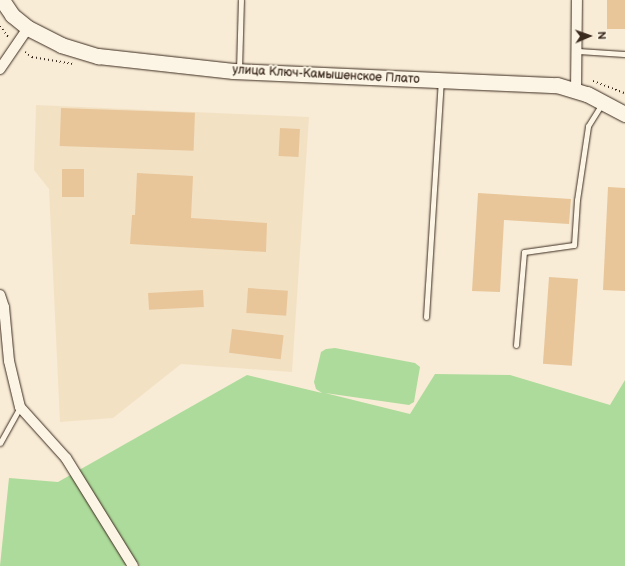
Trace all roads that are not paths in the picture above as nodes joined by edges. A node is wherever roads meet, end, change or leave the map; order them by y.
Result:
1 (2, 0) edge
2 (241, 0) edge
3 (577, 0) edge
4 (28, 28) junction
5 (577, 51) junction
6 (625, 54) edge
7 (0, 70) edge
8 (239, 71) junction
9 (441, 80) junction
10 (576, 91) junction
11 (604, 102) junction
12 (625, 114) edge
13 (0, 296) edge
14 (426, 317) dead end
15 (516, 345) dead end
16 (20, 408) junction
17 (0, 443) edge
18 (133, 566) edge

1 - 4 main road, улица Ключ-Камышенское Плато
2 - 8 lane
3 - 5 street
4 - 7 street
4 - 8 main road, улица Ключ-Камышенское Плато
5 - 6 lane
5 - 10 street
8 - 9 main road, улица Ключ-Камышенское Плато
9 - 10 main road, улица Ключ-Камышенское Плато
9 - 14 lane
10 - 11 main road, улица Ключ-Камышенское Плато
11 - 12 main road, улица Ключ-Камышенское Плато
11 - 15 lane
13 - 16 street
16 - 17 lane
16 - 18 street

